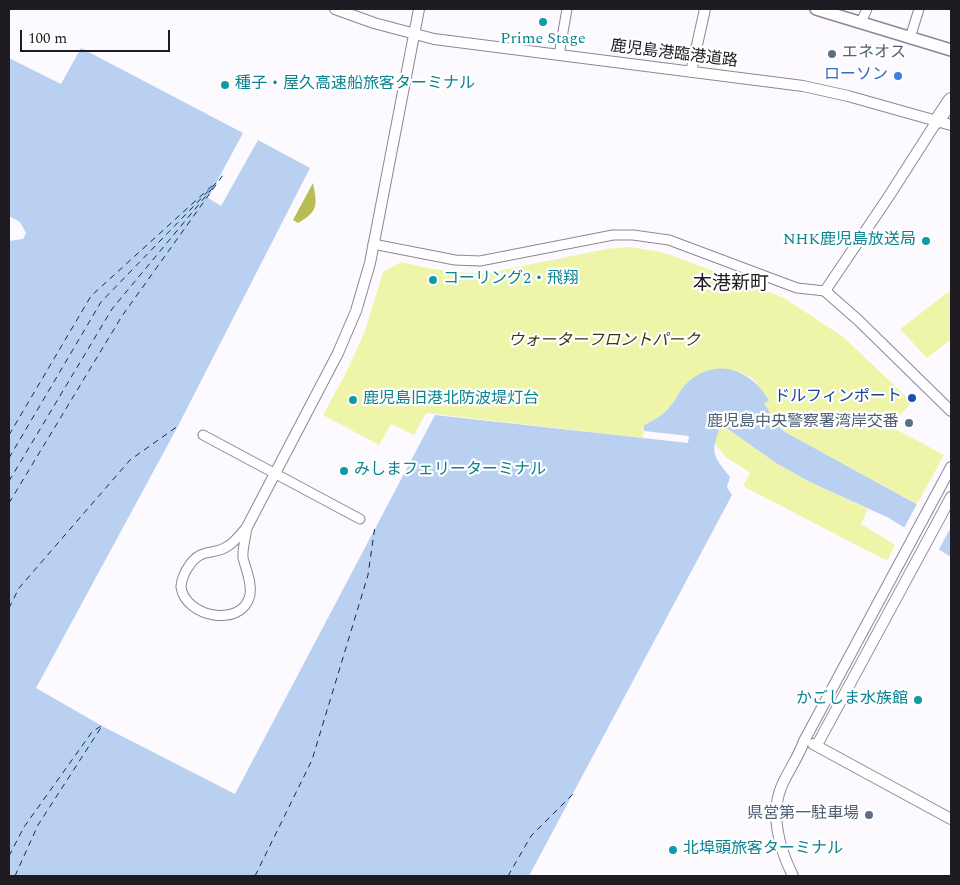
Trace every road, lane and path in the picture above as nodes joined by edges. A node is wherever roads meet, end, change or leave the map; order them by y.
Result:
1 (334, 9) edge
2 (420, 9) edge
3 (566, 9) edge
4 (705, 9) edge
5 (816, 9) edge
6 (867, 9) edge
7 (919, 9) edge
8 (861, 22) junction
9 (414, 35) junction
10 (910, 38) junction
11 (951, 50) edge
12 (559, 55) junction
13 (691, 72) junction
14 (951, 100) edge
15 (937, 121) junction
16 (951, 124) edge
17 (374, 244) junction
18 (825, 292) junction
19 (951, 411) edge
20 (203, 435) dead end
21 (951, 467) edge
22 (276, 474) junction
23 (951, 497) edge
24 (360, 519) dead end
25 (247, 528) junction
26 (804, 741) junction
27 (817, 746) junction
28 (951, 819) edge
29 (793, 876) edge

1 - 9 street, 鹿児島港臨港道路
2 - 9 street
3 - 12 street
4 - 13 street
5 - 8 main road
6 - 8 street
7 - 10 street
8 - 10 main road
9 - 12 street, 鹿児島港臨港道路
9 - 17 street
10 - 11 main road
12 - 13 street, 鹿児島港臨港道路
13 - 15 street, 鹿児島港臨港道路
14 - 15 highway
15 - 16 street, 鹿児島港臨港道路
15 - 18 street
17 - 18 street
17 - 22 street
18 - 19 street
20 - 22 street
21 - 26 street
22 - 24 street
22 - 25 street
23 - 27 street
25 - 25 street
26 - 27 street
26 - 29 street
27 - 28 street

